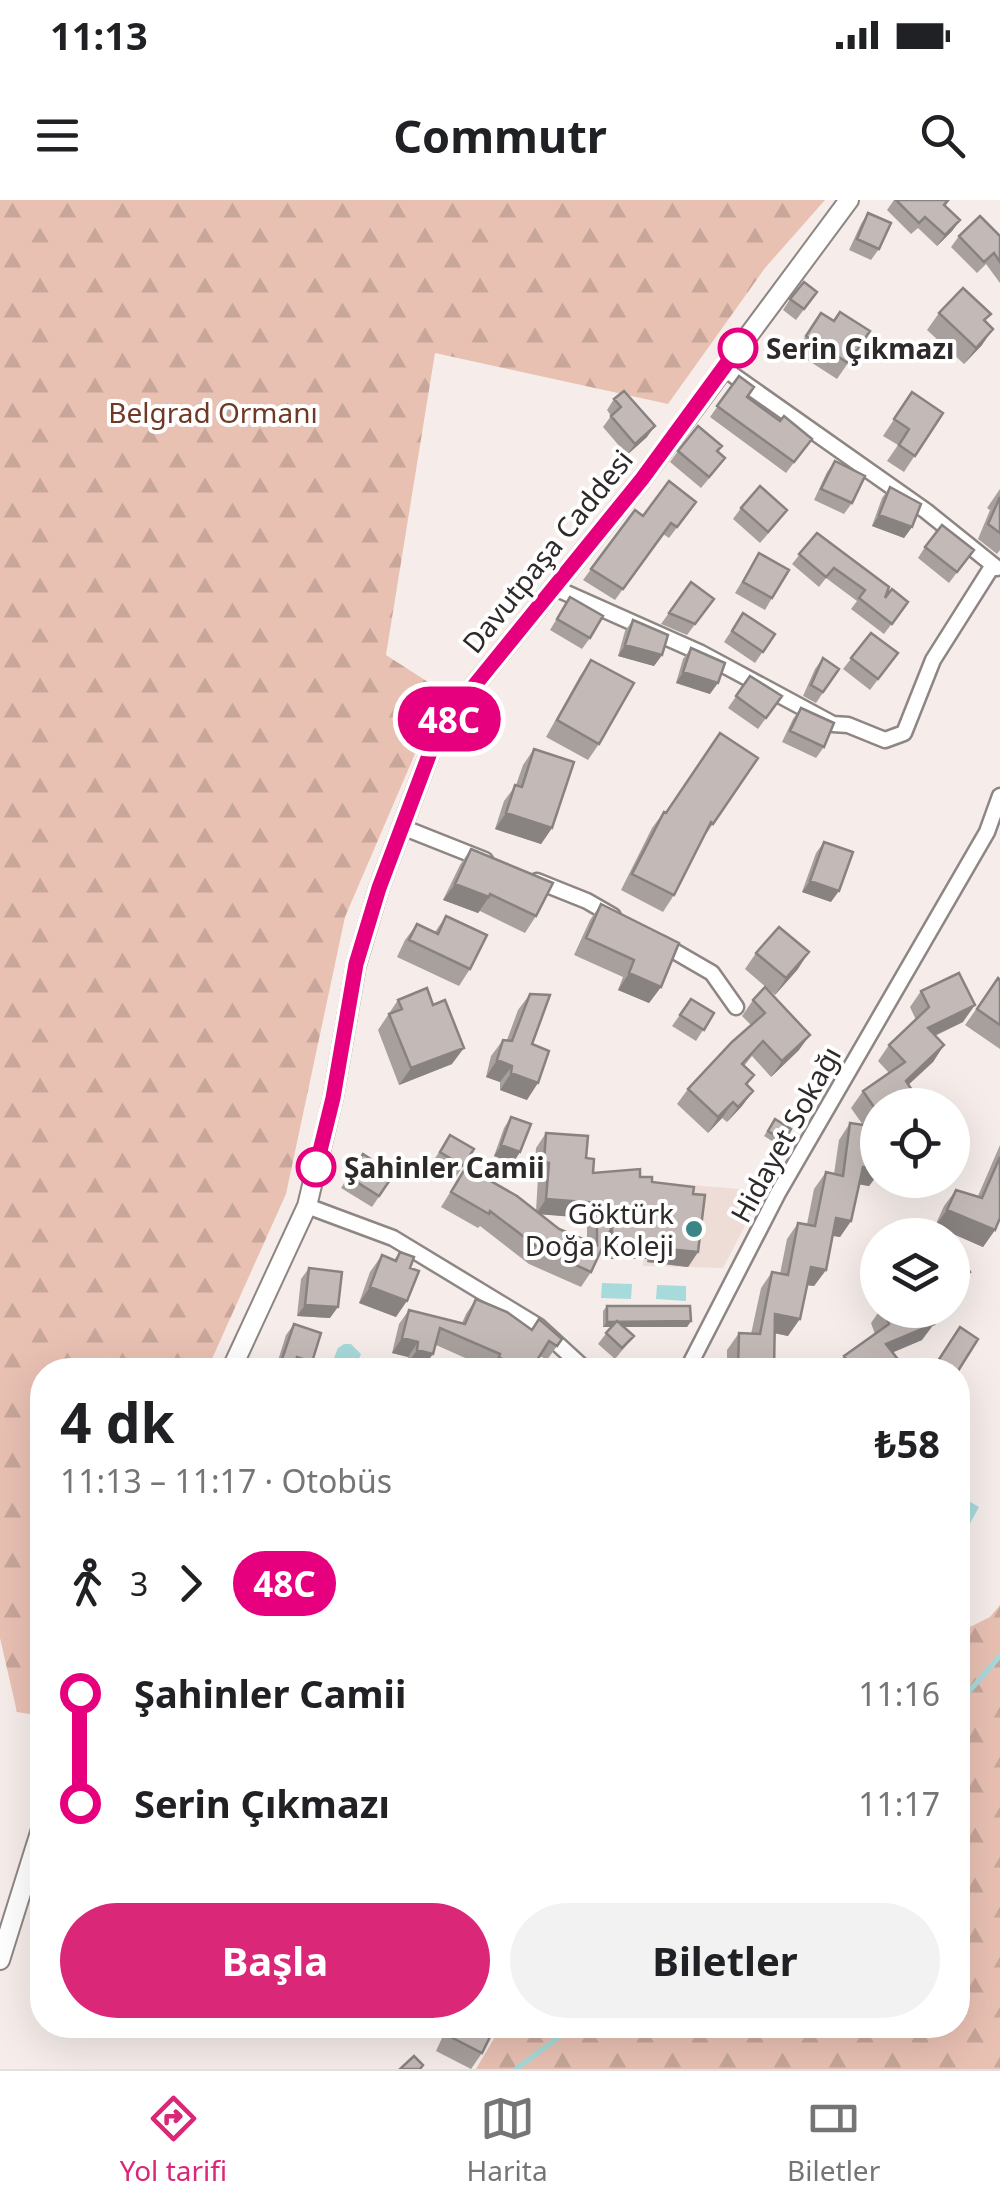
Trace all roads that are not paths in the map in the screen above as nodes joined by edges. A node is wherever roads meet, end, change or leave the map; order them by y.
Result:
1 (849, 200) edge
2 (723, 368) junction
3 (997, 568) edge
4 (554, 588) junction
5 (1000, 796) edge
6 (402, 827) junction
7 (502, 867) edge
8 (520, 874) edge
9 (634, 928) edge
10 (650, 937) edge
11 (736, 1007) dead end
12 (307, 1206) junction
13 (237, 1358) edge
14 (573, 1358) edge
15 (692, 1358) edge
16 (30, 1864) edge
17 (0, 1960) edge

1 - 2 street, Davutpaşa Caddesi
2 - 3 street
2 - 4 street, Davutpaşa Caddesi
3 - 4 street
4 - 6 street, Davutpaşa Caddesi
5 - 15 street, Hidayet Sokağı
6 - 7 street
6 - 12 street, Davutpaşa Caddesi
8 - 9 street
10 - 11 street
12 - 13 street, Davutpaşa Caddesi
12 - 14 street
16 - 17 street

